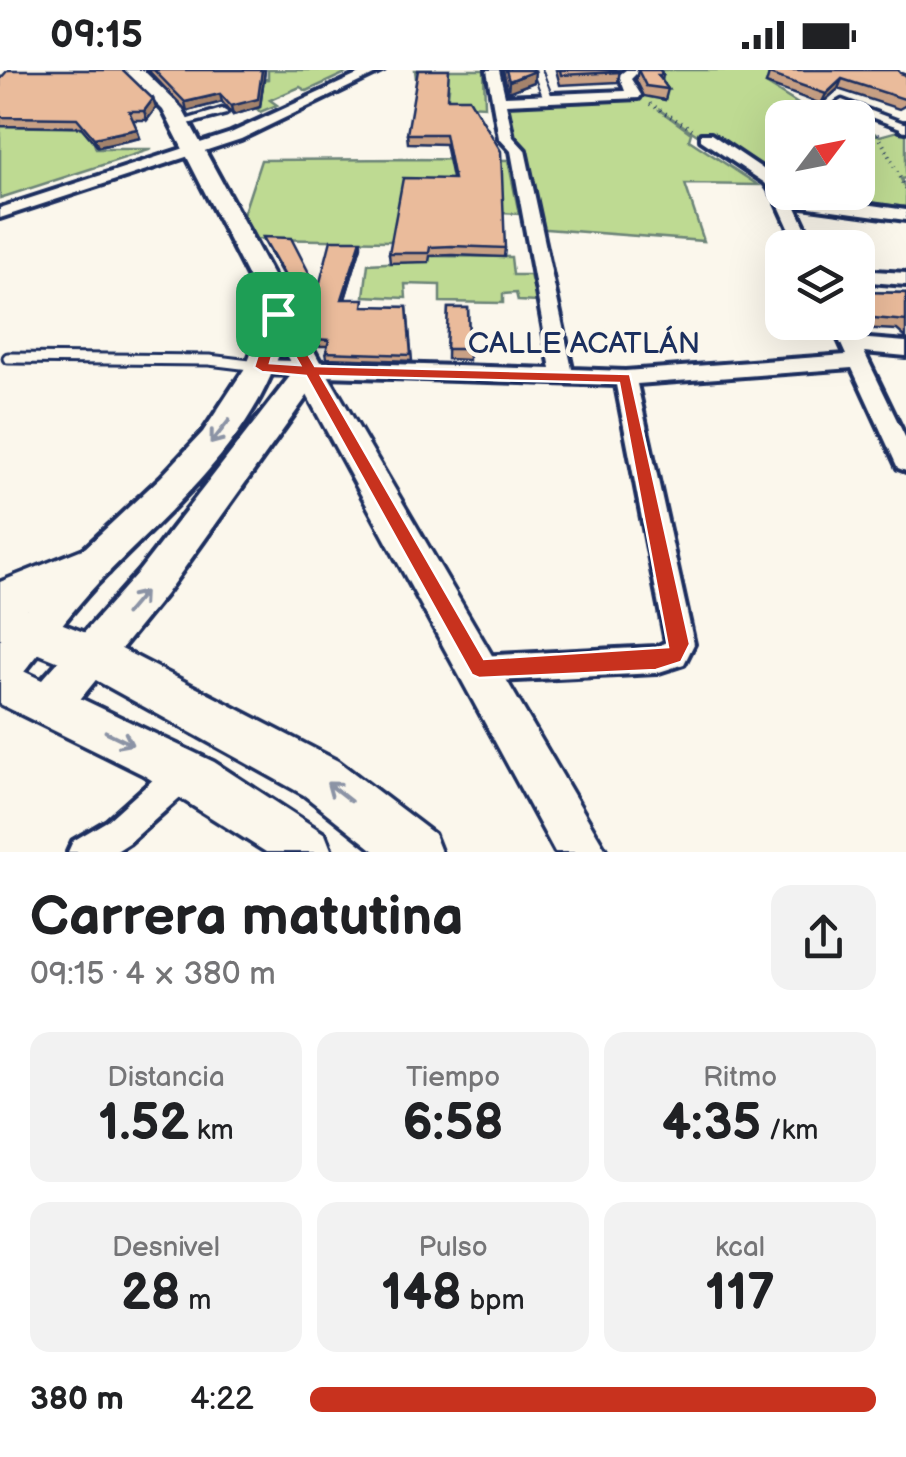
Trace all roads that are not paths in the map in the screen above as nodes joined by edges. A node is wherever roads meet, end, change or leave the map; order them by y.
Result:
1 (132, 70) edge
2 (378, 70) edge
3 (493, 70) edge
4 (537, 70) edge
5 (634, 70) edge
6 (548, 98) junction
7 (498, 100) junction
8 (222, 112) edge
9 (875, 115) edge
10 (180, 123) junction
11 (906, 127) edge
12 (706, 137) road end
13 (196, 151) junction
14 (765, 177) edge
15 (873, 210) edge
16 (0, 213) edge
17 (906, 214) edge
18 (875, 277) edge
19 (906, 279) edge
20 (278, 314) junction
21 (848, 340) edge
22 (906, 349) edge
23 (854, 352) junction
24 (8, 358) dead end
25 (262, 367) junction
26 (310, 371) junction
27 (563, 376) junction
28 (625, 378) junction
29 (906, 462) edge
30 (96, 562) junction
31 (0, 600) edge
32 (16, 625) edge
33 (90, 654) junction
34 (479, 668) junction
35 (0, 670) edge
36 (0, 681) edge
37 (50, 704) junction
38 (186, 771) junction
39 (84, 852) edge
40 (308, 852) edge
41 (416, 852) edge
42 (582, 852) edge

1 - 10 main road
2 - 13 street
3 - 7 street
4 - 6 lane
5 - 6 street
6 - 7 street
7 - 27 street
8 - 10 street
9 - 11 street
10 - 13 main road
12 - 14 street
13 - 16 street
13 - 20 main road
15 - 17 street
18 - 19 street
20 - 25 main road
20 - 26 main road
21 - 23 street
22 - 23 street, CALLE ACATLÁN
23 - 28 street, CALLE ACATLÁN
23 - 29 street
24 - 25 lane
25 - 26 street, CALLE ACATLÁN
25 -> 30 main road
26 - 27 street, CALLE ACATLÁN
33 -> 26 main road
26 - 34 main road
27 - 28 street, CALLE ACATLÁN
28 - 34 street
30 - 31 main road
30 - 32 main road
32 - 33 main road
32 - 35 main road
33 - 37 main road
41 -> 33 main road
34 - 42 main road
36 - 37 main road
37 -> 38 main road
38 - 39 street
38 - 40 main road

